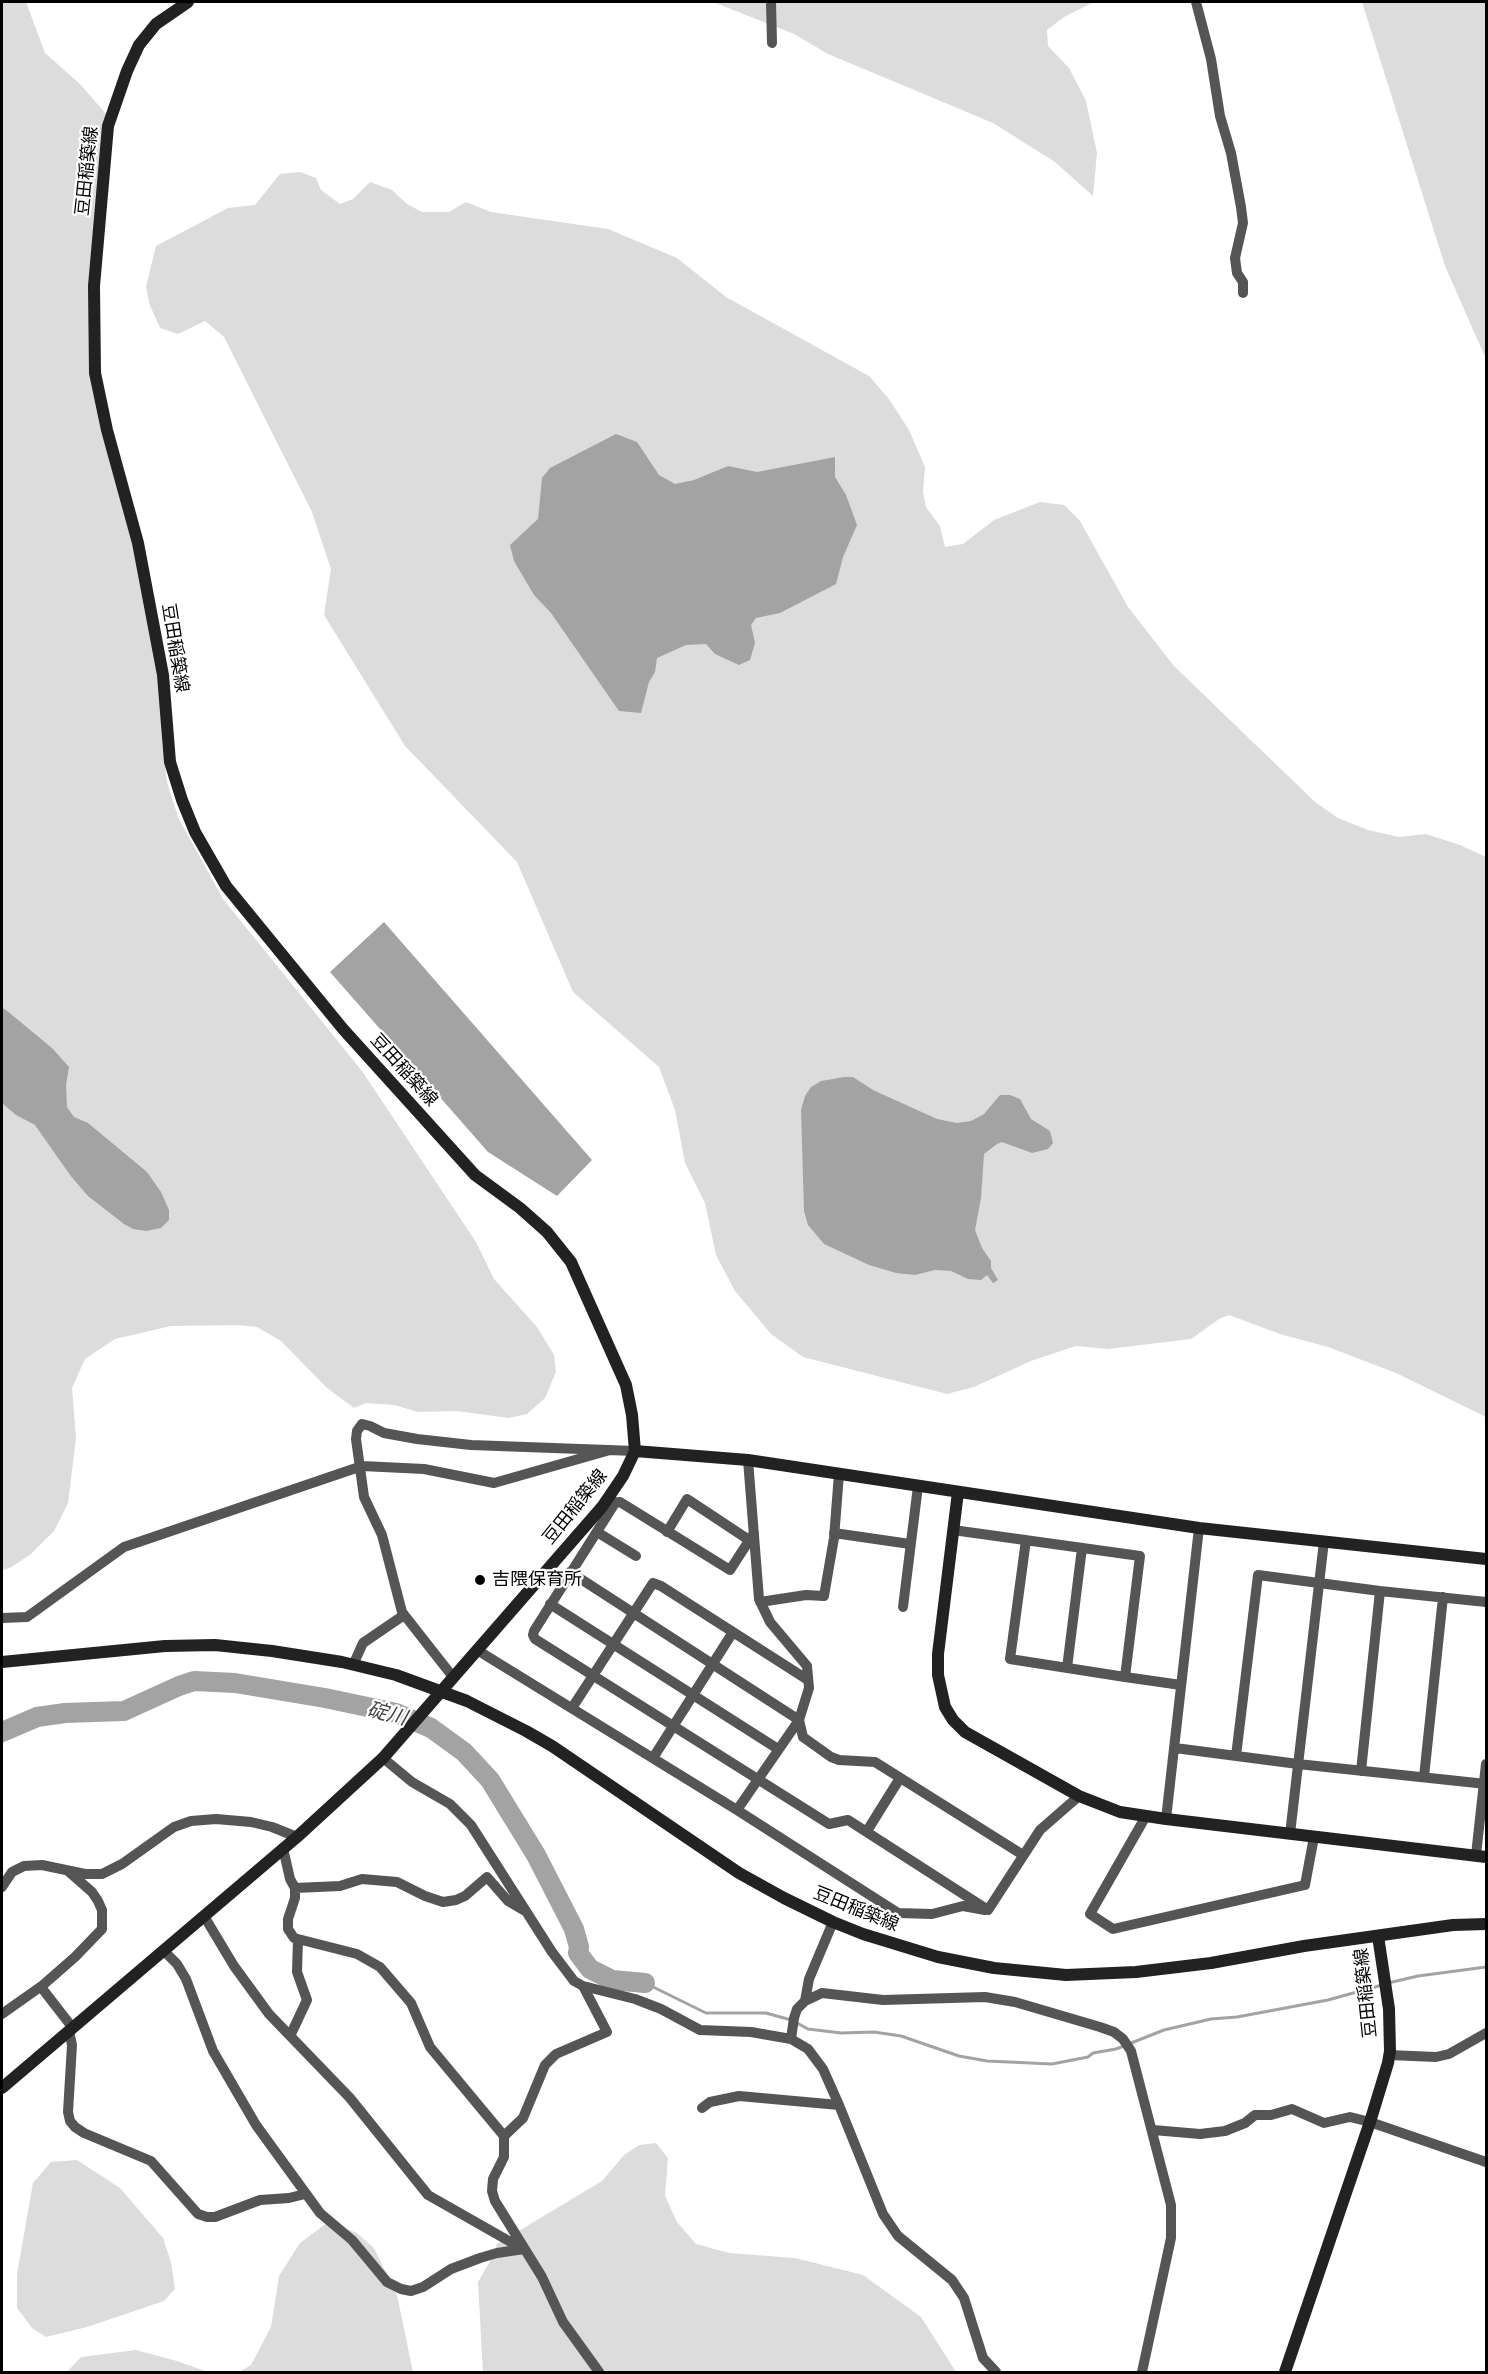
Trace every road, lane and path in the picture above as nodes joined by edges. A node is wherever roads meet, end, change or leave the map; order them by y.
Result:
1 (188, 2) edge
2 (771, 2) edge
3 (1196, 2) edge
4 (772, 43) dead end
5 (1243, 293) dead end
6 (610, 1450) junction
7 (635, 1451) junction
8 (748, 1460) junction
9 (362, 1466) junction
10 (839, 1474) junction
11 (918, 1486) junction
12 (958, 1492) junction
13 (612, 1500) junction
14 (1199, 1528) junction
15 (954, 1530) junction
16 (597, 1532) junction
17 (667, 1532) junction
18 (834, 1533) junction
19 (752, 1536) junction
20 (1026, 1540) junction
21 (1324, 1541) junction
22 (910, 1544) junction
23 (1082, 1548) junction
24 (636, 1556) dead end
25 (1486, 1559) edge
26 (570, 1572) junction
27 (1320, 1582) junction
28 (1380, 1591) junction
29 (1443, 1597) junction
30 (760, 1602) junction
31 (1486, 1602) edge
32 (550, 1604) junction
33 (903, 1607) dead end
34 (633, 1612) junction
35 (404, 1615) junction
36 (2, 1618) edge
37 (733, 1632) junction
38 (613, 1644) junction
39 (477, 1650) junction
40 (2, 1662) edge
41 (714, 1664) junction
42 (353, 1665) junction
43 (1067, 1668) junction
44 (593, 1675) junction
45 (453, 1677) junction
46 (1125, 1677) junction
47 (808, 1680) junction
48 (1181, 1685) junction
49 (441, 1692) junction
50 (694, 1695) junction
51 (572, 1708) junction
52 (798, 1720) junction
53 (674, 1726) junction
54 (1174, 1748) junction
55 (778, 1749) junction
56 (1236, 1756) junction
57 (383, 1758) junction
58 (653, 1758) junction
59 (1298, 1764) junction
60 (1486, 1764) edge
61 (1361, 1771) junction
62 (1424, 1777) junction
63 (900, 1778) junction
64 (757, 1779) junction
65 (1485, 1784) edge
66 (1079, 1796) junction
67 (737, 1810) junction
68 (1146, 1816) junction
69 (1166, 1819) junction
70 (867, 1831) junction
71 (1290, 1834) junction
72 (297, 1837) junction
73 (1314, 1837) junction
74 (283, 1848) junction
75 (1023, 1855) junction
76 (1481, 1856) edge
77 (67, 1870) junction
78 (2, 1887) edge
79 (295, 1888) junction
80 (988, 1910) junction
81 (527, 1912) junction
82 (204, 1916) junction
83 (833, 1922) junction
84 (1486, 1924) edge
85 (1378, 1936) junction
86 (298, 1939) junction
87 (163, 1950) junction
88 (583, 1986) junction
89 (41, 1987) junction
90 (805, 2001) junction
91 (2, 2014) edge
92 (70, 2029) junction
93 (1486, 2033) edge
94 (291, 2034) junction
95 (791, 2039) junction
96 (1390, 2053) junction
97 (2, 2088) edge
98 (839, 2105) junction
99 (702, 2108) dead end
100 (1370, 2122) junction
101 (1153, 2130) junction
102 (504, 2136) junction
103 (1486, 2162) edge
104 (305, 2194) junction
105 (524, 2249) junction
106 (599, 2373) edge
107 (996, 2373) edge
108 (1142, 2373) edge
109 (1285, 2373) edge

1 - 7 main road, 豆田稲築線
2 - 4 street
3 - 5 street
6 - 7 street
6 - 9 street
6 - 9 street
7 - 8 main road
7 - 13 main road, 豆田稲築線
8 - 10 main road
8 - 19 street
9 - 35 street
9 - 36 street
10 - 11 main road
10 - 18 street
11 - 12 main road
11 - 22 street
12 - 14 main road
12 - 15 main road
13 - 16 street
13 - 17 street
13 - 39 main road, 豆田稲築線
14 - 21 main road
14 - 48 street
15 - 20 street
15 - 66 main road
16 - 24 street
16 - 26 street
17 - 19 street
17 - 19 street
18 - 22 street
18 - 30 street
19 - 30 street
20 - 23 street
20 - 43 street
21 - 25 main road
21 - 27 street
22 - 33 street
23 - 43 street
23 - 46 street
26 - 32 street
26 - 34 street
27 - 28 street
27 - 56 street
27 - 59 street
28 - 29 street
28 - 61 street
29 - 31 street
29 - 62 street
30 - 47 street
32 - 38 street
32 - 44 street
34 - 37 street
34 - 38 street
34 - 41 street
35 - 42 street
35 - 45 street
37 - 41 street
37 - 47 street
38 - 44 street
38 - 50 street
39 - 45 main road, 豆田稲築線
39 - 51 street
40 - 42 main road
41 - 50 street
41 - 52 street
42 - 49 main road
43 - 46 street
44 - 51 street
44 - 53 street
45 - 49 main road, 豆田稲築線
46 - 48 street
47 - 52 street
48 - 54 street
49 - 57 main road
49 - 83 main road, 豆田稲築線
50 - 53 street
50 - 55 street
51 - 58 street
52 - 55 street
52 - 63 street
53 - 58 street
53 - 64 street
54 - 56 street
54 - 69 street
55 - 64 street
56 - 59 street
57 - 72 main road
57 - 81 street
58 - 67 street
59 - 61 street
59 - 71 street
60 - 65 street
61 - 62 street
62 - 65 street
63 - 70 street
63 - 75 street
64 - 67 street
64 - 70 street
65 - 76 street
66 - 68 main road
66 - 75 street
67 - 80 street
68 - 69 main road
68 - 73 street
69 - 71 main road
70 - 80 street
71 - 73 main road
72 - 74 main road
72 - 77 street
73 - 76 main road
74 - 79 street
74 - 82 main road
75 - 80 street
77 - 78 street
77 - 89 street
79 - 81 street
79 - 86 street
81 - 88 street
82 - 87 main road
82 - 94 street
83 - 85 main road, 豆田稲築線
83 - 90 street
84 - 85 main road
85 - 96 main road, 豆田稲築線
86 - 94 street
86 - 102 street
87 - 92 main road
87 - 104 street
88 - 95 street
88 - 102 street
89 - 91 street
89 - 92 street
90 - 95 street
90 - 101 street
92 - 97 main road
92 - 104 street
93 - 96 street
94 - 105 street
95 - 98 street
96 - 100 main road, 豆田稲築線
98 - 99 street
98 - 107 street
100 - 101 street
100 - 103 street
100 - 109 main road, 豆田稲築線
101 - 108 street
102 - 105 street
104 - 105 street
105 - 106 street

